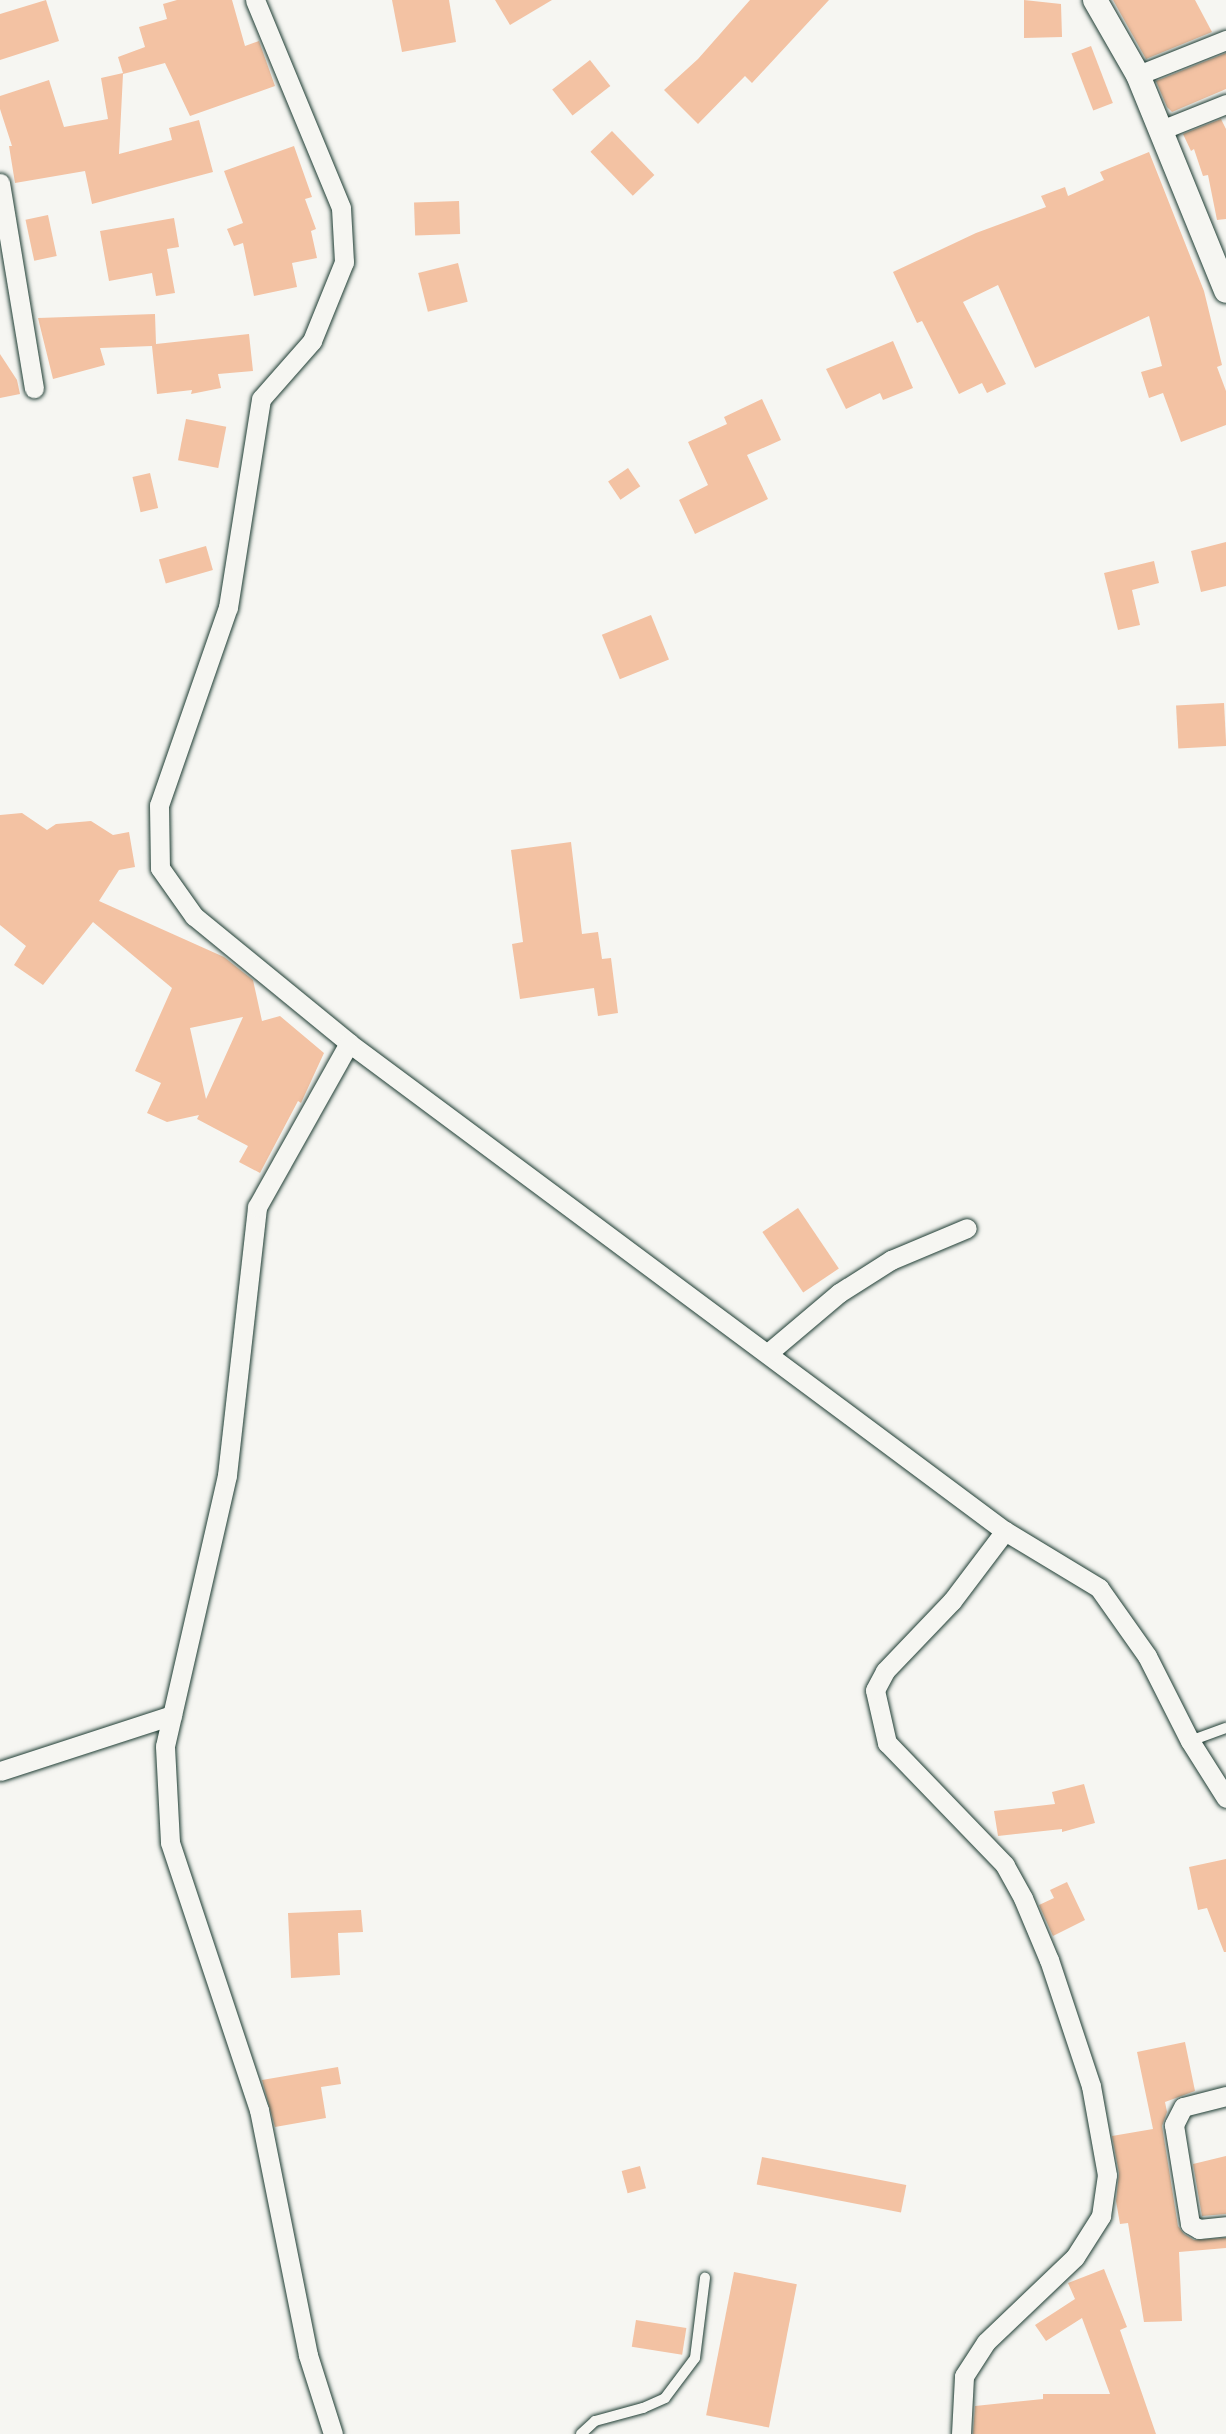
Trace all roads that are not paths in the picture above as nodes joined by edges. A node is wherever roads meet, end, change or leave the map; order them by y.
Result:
1 (255, 0) edge
2 (1096, 0) edge
3 (1226, 40) edge
4 (1138, 75) junction
5 (1226, 104) edge
6 (1161, 130) junction
7 (0, 183) edge
8 (1224, 282) edge
9 (34, 388) dead end
10 (349, 1043) junction
11 (967, 1228) dead end
12 (768, 1353) junction
13 (1006, 1531) junction
14 (172, 1715) junction
15 (1226, 1728) edge
16 (1190, 1741) junction
17 (0, 1771) edge
18 (1226, 1798) edge
19 (1226, 2096) edge
20 (1226, 2226) edge
21 (705, 2278) dead end
22 (333, 2434) edge
23 (580, 2434) edge
24 (961, 2434) edge

1 - 10 street
2 - 4 street
3 - 4 street
4 - 6 street
5 - 6 street
6 - 8 street
7 - 9 street
10 - 12 street
10 - 14 street
11 - 12 street
12 - 13 street
13 - 16 street
13 - 24 street
14 - 17 street
14 - 22 street
15 - 16 lane
16 - 18 street
19 - 20 street
21 - 23 lane

